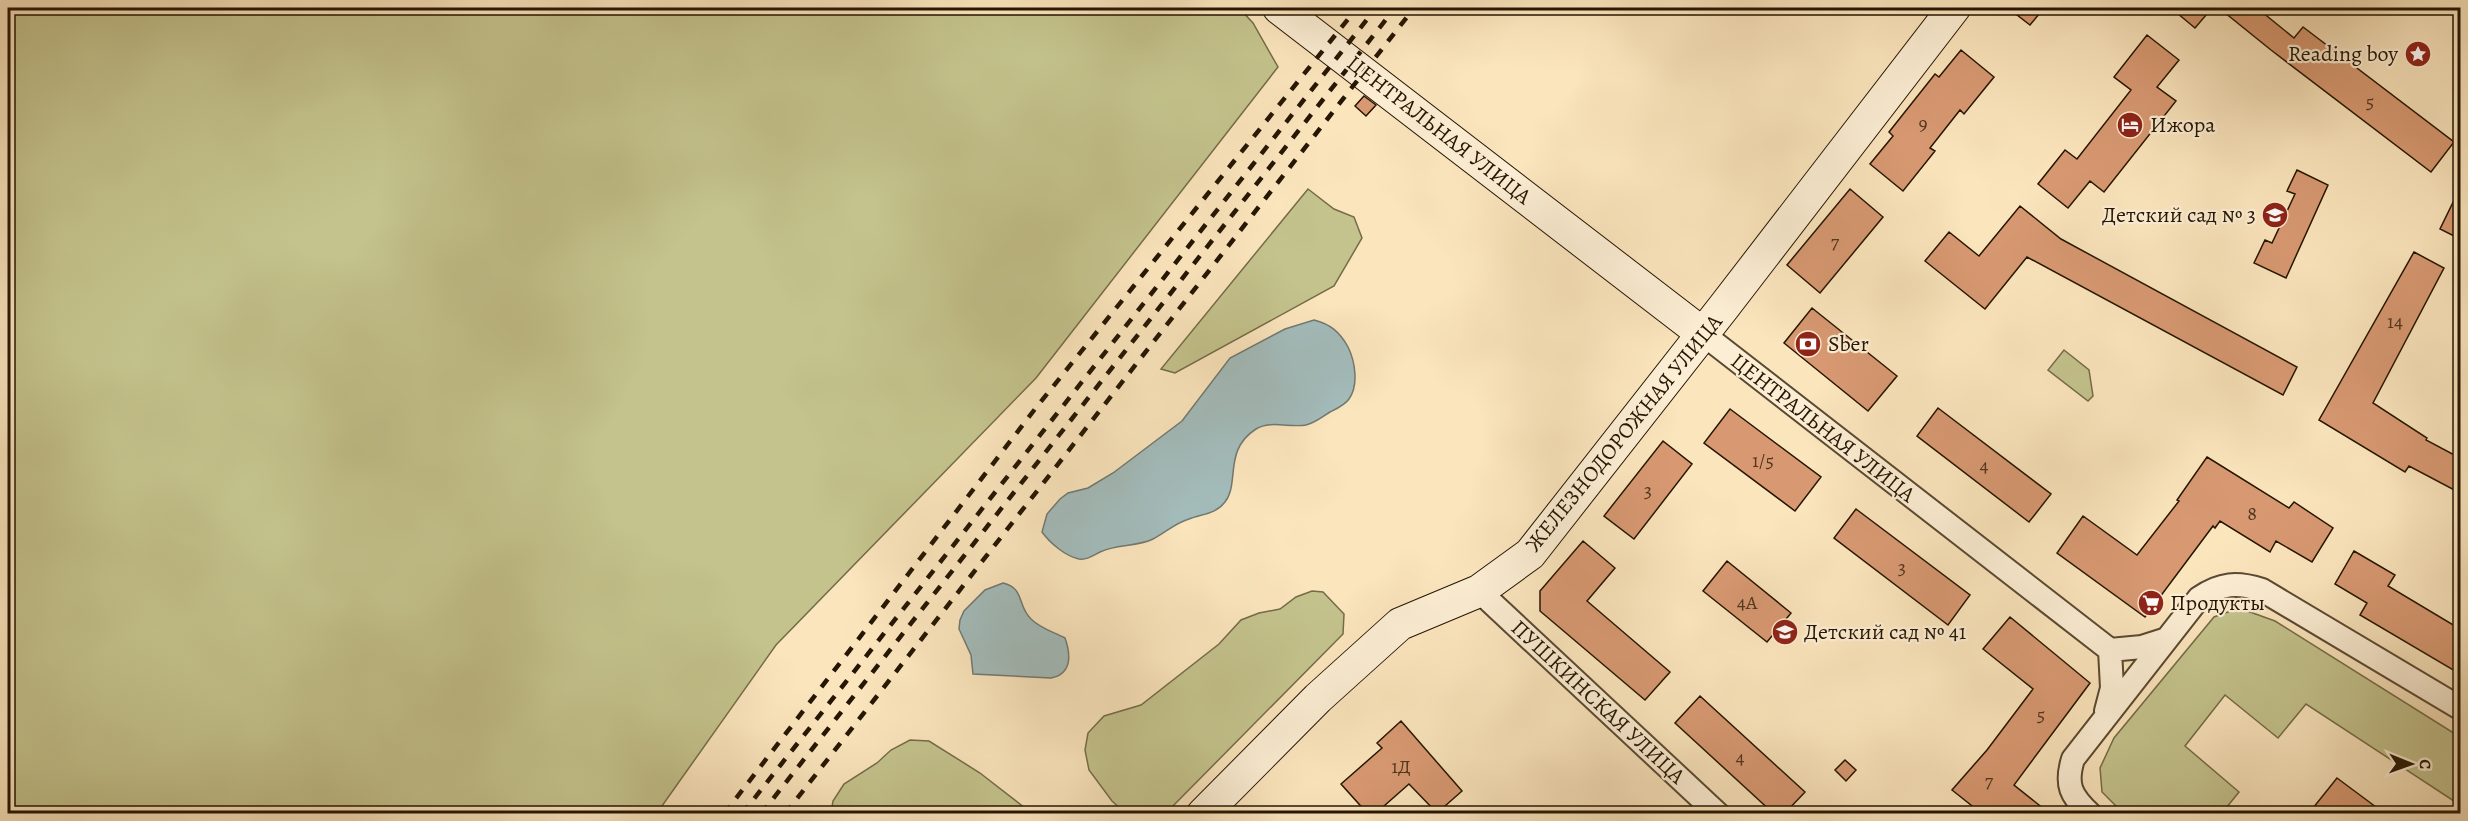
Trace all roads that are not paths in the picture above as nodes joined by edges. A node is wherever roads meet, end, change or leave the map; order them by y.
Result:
1 (1279, 8) edge
2 (1954, 8) edge
3 (1703, 334) junction
4 (1479, 591) junction
5 (2164, 640) junction
6 (2110, 650) junction
7 (2460, 708) edge
8 (2105, 715) junction
9 (1203, 813) edge
10 (1718, 813) edge
11 (2090, 813) edge

1 - 3 street, ЦЕНТРАЛЬНАЯ УЛИЦА
2 - 3 street, ЖЕЛЕЗНОДОРОЖНАЯ УЛИЦА
3 - 4 street, ЖЕЛЕЗНОДОРОЖНАЯ УЛИЦА
3 - 6 street, ЦЕНТРАЛЬНАЯ УЛИЦА
4 - 9 street, ЖЕЛЕЗНОДОРОЖНАЯ УЛИЦА
4 - 10 street, ПУШКИНСКАЯ УЛИЦА
5 - 6 street
5 - 7 street
5 - 8 street
6 - 8 street
8 - 11 street

